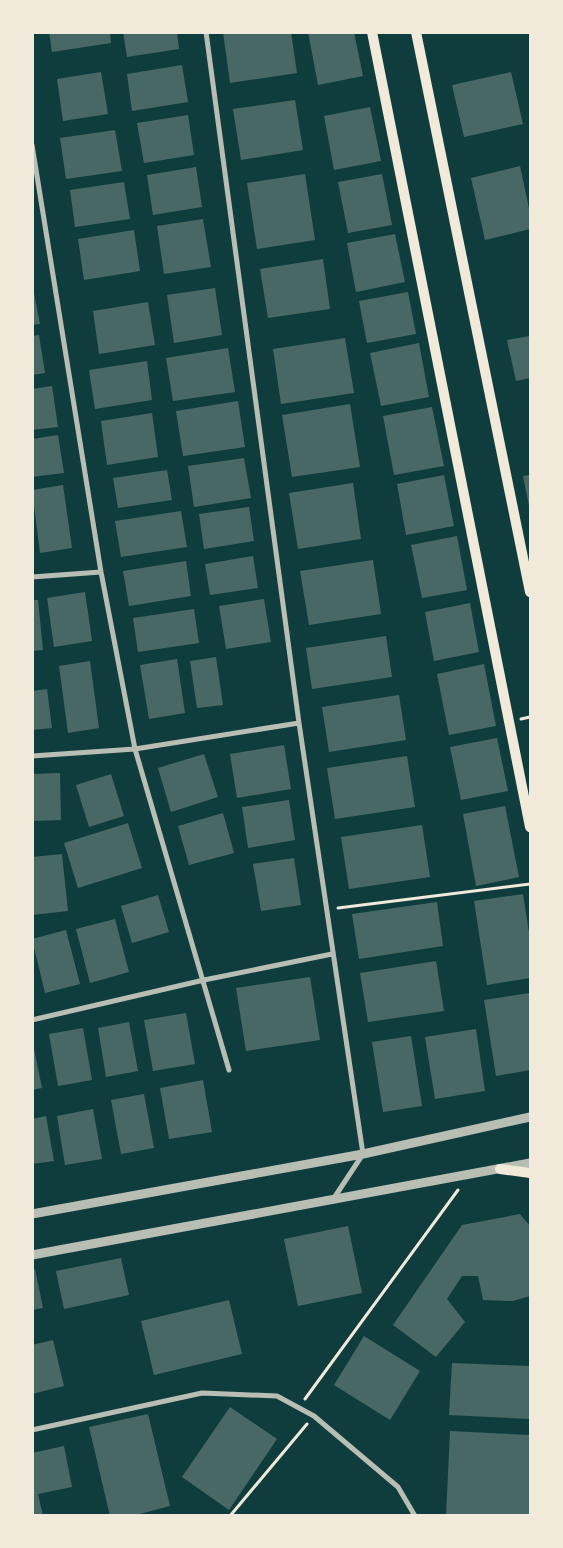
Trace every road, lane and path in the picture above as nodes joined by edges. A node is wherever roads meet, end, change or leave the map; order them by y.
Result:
1 (206, 32) edge
2 (372, 32) edge
3 (416, 32) edge
4 (32, 145) edge
5 (35, 173) edge
6 (101, 572) junction
7 (32, 577) edge
8 (530, 592) edge
9 (298, 722) junction
10 (135, 749) junction
11 (32, 756) edge
12 (530, 827) edge
13 (530, 884) edge
14 (326, 910) junction
15 (332, 954) junction
16 (204, 980) junction
17 (32, 1020) edge
18 (229, 1070) dead end
19 (530, 1117) edge
20 (363, 1154) junction
21 (530, 1163) edge
22 (500, 1169) junction
23 (530, 1173) edge
24 (468, 1175) junction
25 (333, 1200) junction
26 (32, 1214) edge
27 (32, 1255) edge
28 (299, 1407) junction
29 (314, 1416) junction
30 (32, 1430) edge
31 (230, 1516) edge
32 (416, 1516) edge

1 - 9 street
2 - 12 main road
3 - 8 main road
4 - 5 street
5 - 6 street
6 - 7 street
6 - 10 street
9 - 10 street
9 - 14 street
10 - 11 street
10 - 16 street
13 - 14 path
14 - 15 street
15 - 16 street
15 - 20 street
16 - 17 street
16 - 18 street
19 - 20 street
20 - 25 street
20 - 26 street
21 - 22 street
22 - 23 main road
22 - 24 street
24 - 25 street
24 - 28 path
25 - 27 street
28 - 29 street
28 - 30 street
29 - 31 path
29 - 32 street

